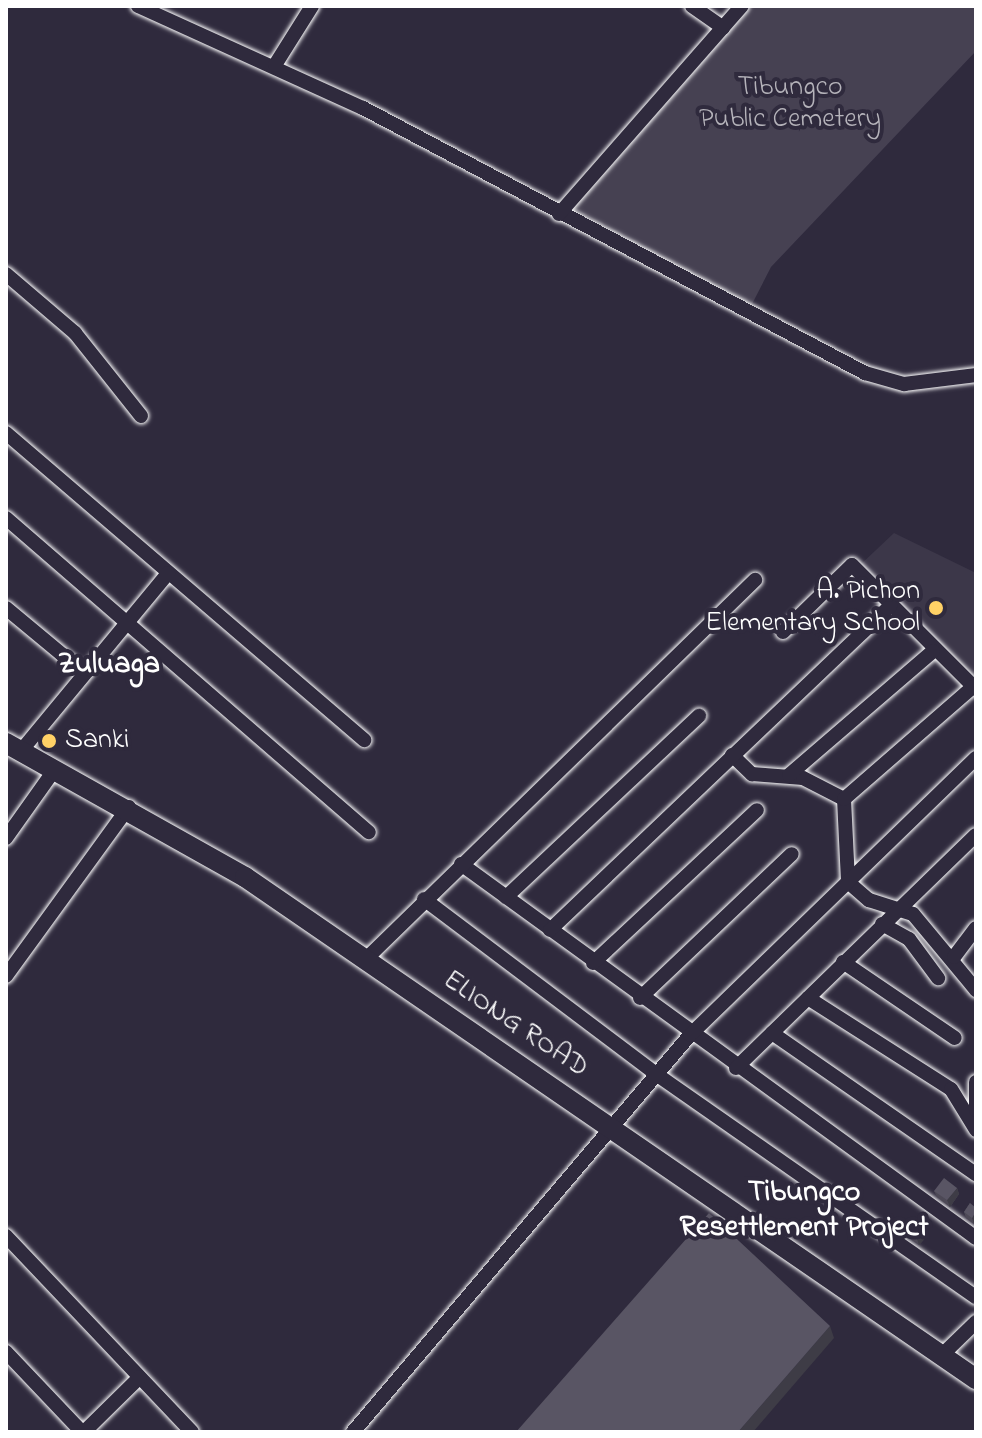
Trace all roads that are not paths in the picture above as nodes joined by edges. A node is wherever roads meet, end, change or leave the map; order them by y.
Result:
1 (138, 6) edge
2 (312, 6) edge
3 (692, 6) edge
4 (742, 6) edge
5 (159, 10) edge
6 (723, 28) junction
7 (275, 65) junction
8 (559, 214) junction
9 (6, 274) edge
10 (976, 375) edge
11 (141, 416) dead end
12 (6, 433) edge
13 (6, 518) edge
14 (168, 573) junction
15 (755, 580) dead end
16 (890, 606) junction
17 (6, 608) edge
18 (126, 622) junction
19 (783, 632) dead end
20 (933, 651) junction
21 (83, 672) junction
22 (975, 688) edge
23 (699, 716) dead end
24 (364, 740) dead end
25 (14, 747) edge
26 (732, 755) junction
27 (976, 758) edge
28 (55, 769) junction
29 (789, 775) junction
30 (844, 799) junction
31 (129, 807) junction
32 (757, 810) dead end
33 (369, 832) dead end
34 (976, 835) edge
35 (6, 838) edge
36 (792, 854) dead end
37 (461, 864) junction
38 (848, 882) junction
39 (506, 897) junction
40 (424, 899) junction
41 (899, 908) junction
42 (882, 924) junction
43 (976, 928) edge
44 (550, 930) junction
45 (954, 957) junction
46 (367, 958) junction
47 (843, 962) junction
48 (593, 963) junction
49 (6, 976) edge
50 (938, 978) dead end
51 (976, 990) edge
52 (640, 998) junction
53 (808, 998) junction
54 (772, 1033) junction
55 (690, 1035) junction
56 (955, 1038) dead end
57 (736, 1068) junction
58 (656, 1074) junction
59 (976, 1082) edge
60 (976, 1110) edge
61 (613, 1126) junction
62 (976, 1130) edge
63 (976, 1174) edge
64 (6, 1236) edge
65 (976, 1238) edge
66 (976, 1297) edge
67 (976, 1322) edge
68 (6, 1352) edge
69 (941, 1356) junction
70 (140, 1377) junction
71 (976, 1379) edge
72 (83, 1432) edge
73 (192, 1432) edge
74 (353, 1432) edge

1 - 5 street
2 - 7 street
3 - 6 street
4 - 6 street
5 - 7 street
6 - 8 street
7 - 8 street
8 - 10 street
9 - 11 street
12 - 14 street
13 - 18 street
14 - 18 street
14 - 24 street
15 - 37 street
16 - 19 street
16 - 20 street
16 - 26 street
17 - 21 street
18 - 21 street
18 - 33 street
20 - 22 street
20 - 29 street
21 - 25 street
22 - 30 street
23 - 39 street
25 - 28 main road, ELIONG ROAD
26 - 29 street
26 - 44 street
27 - 38 street
28 - 31 main road, ELIONG ROAD
28 - 35 street
29 - 30 street
30 - 38 street
31 - 46 main road, ELIONG ROAD
31 - 49 street
32 - 48 street
34 - 41 street
36 - 52 street
37 - 39 street
37 - 40 street
38 - 41 street
38 - 55 street
39 - 44 street
40 - 46 street
40 - 58 street
41 - 42 street
41 - 45 street
42 - 47 street
42 - 50 street
43 - 45 street
44 - 48 street
45 - 51 street
46 - 61 main road, ELIONG ROAD
47 - 53 street
47 - 56 street
48 - 52 street
52 - 55 street
53 - 54 street
53 - 62 street
54 - 57 street
54 - 63 street
55 - 57 street
55 - 58 street
57 - 65 street
58 - 61 street
58 - 66 street
59 - 60 street
61 - 69 main road, ELIONG ROAD
61 - 74 street
64 - 70 street
67 - 69 street
68 - 72 street
69 - 71 main road, ELIONG ROAD
70 - 72 street
70 - 73 street

